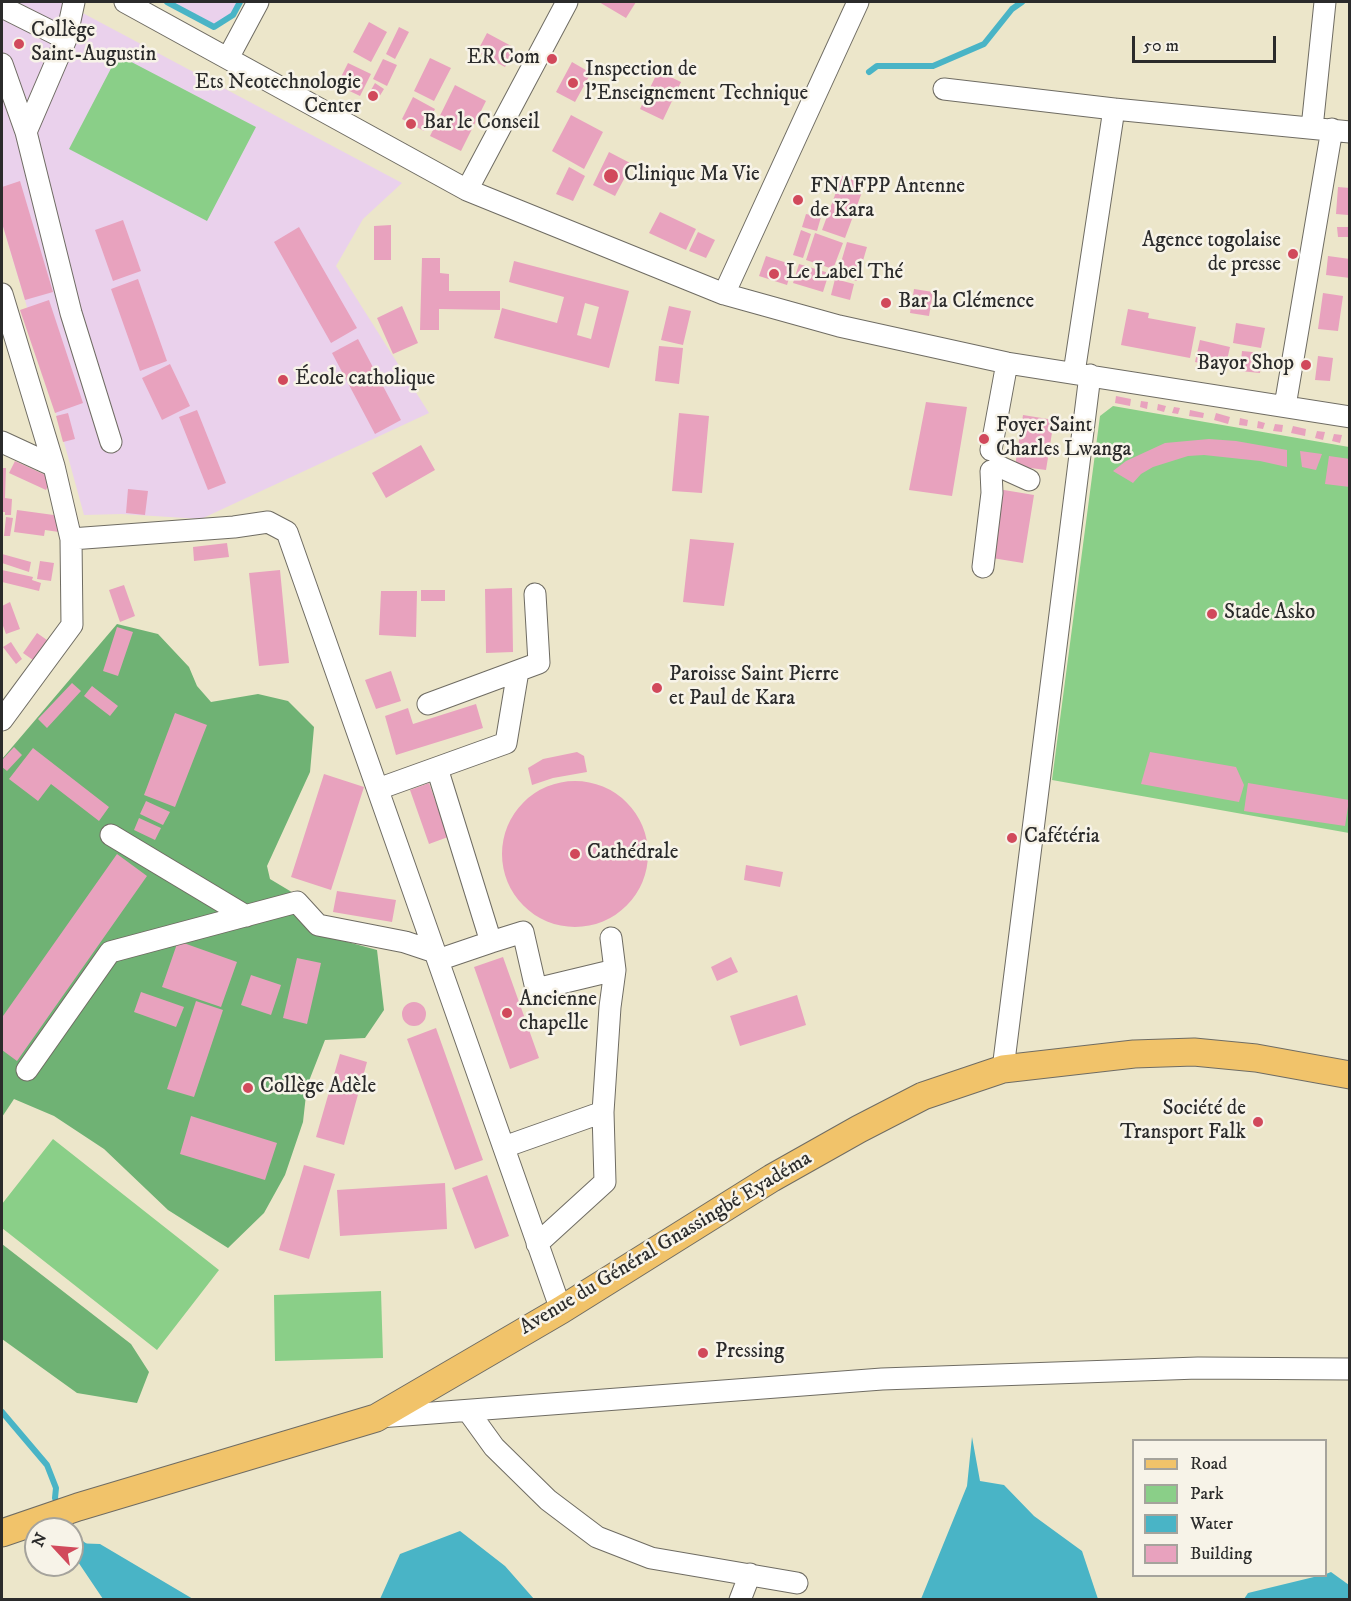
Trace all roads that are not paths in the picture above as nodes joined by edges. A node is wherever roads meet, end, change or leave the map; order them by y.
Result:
1 (74, 2) edge
2 (125, 2) edge
3 (258, 2) edge
4 (567, 2) edge
5 (858, 2) edge
6 (1325, 2) edge
7 (2, 7) edge
8 (66, 39) junction
9 (228, 58) junction
10 (2, 64) edge
11 (944, 89) dead end
12 (1114, 109) junction
13 (1331, 130) edge
14 (26, 132) junction
15 (467, 190) junction
16 (2, 294) edge
17 (724, 294) junction
18 (1007, 363) junction
19 (1082, 374) junction
20 (1285, 406) junction
21 (1350, 417) edge
22 (2, 442) edge
23 (111, 442) dead end
24 (994, 462) junction
25 (54, 466) junction
26 (1029, 480) dead end
27 (71, 539) junction
28 (983, 567) dead end
29 (535, 594) dead end
30 (518, 671) junction
31 (428, 704) dead end
32 (5, 712) edge
33 (437, 768) junction
34 (378, 789) junction
35 (111, 835) dead end
36 (246, 916) junction
37 (611, 938) dead end
38 (491, 942) junction
39 (437, 956) junction
40 (615, 970) junction
41 (1003, 1069) junction
42 (27, 1070) dead end
43 (1350, 1075) edge
44 (603, 1112) junction
45 (504, 1148) junction
46 (537, 1244) junction
47 (561, 1310) junction
48 (1350, 1369) edge
49 (468, 1411) junction
50 (376, 1418) junction
51 (2, 1533) edge
52 (750, 1574) junction
53 (797, 1583) dead end
54 (740, 1599) edge

1 - 8 street
2 - 9 street
3 - 9 street
4 - 15 street
5 - 17 street
6 - 13 street
7 - 8 street
8 - 14 street
9 - 15 street
10 - 14 street
11 - 12 street
12 - 13 street
12 - 19 street
13 - 20 street
14 - 23 street
15 - 17 street
16 - 25 street
17 - 18 street
18 - 19 street
18 - 24 street
19 - 20 street
19 - 41 street
20 - 21 street
22 - 25 street
24 - 26 street
24 - 28 street
25 - 27 street
27 - 32 street
27 - 34 street
29 - 30 street
30 - 31 street
30 - 33 street
33 - 34 street
33 - 38 street
34 - 39 street
35 - 36 street
36 - 39 street
36 - 42 street
37 - 40 street
38 - 39 street
38 - 40 street
39 - 45 street
40 - 44 street
41 - 43 main road, Avenue du Général Gnassingbé Eyadéma
41 - 47 main road, Avenue du Général Gnassingbé Eyadéma
44 - 45 street
44 - 46 street
45 - 46 street
46 - 47 street
47 - 50 main road, Avenue du Général Gnassingbé Eyadéma
48 - 49 street
49 - 50 street
49 - 52 street
50 - 51 main road, Avenue du Général Gnassingbé Eyadéma
52 - 53 street
52 - 54 street

